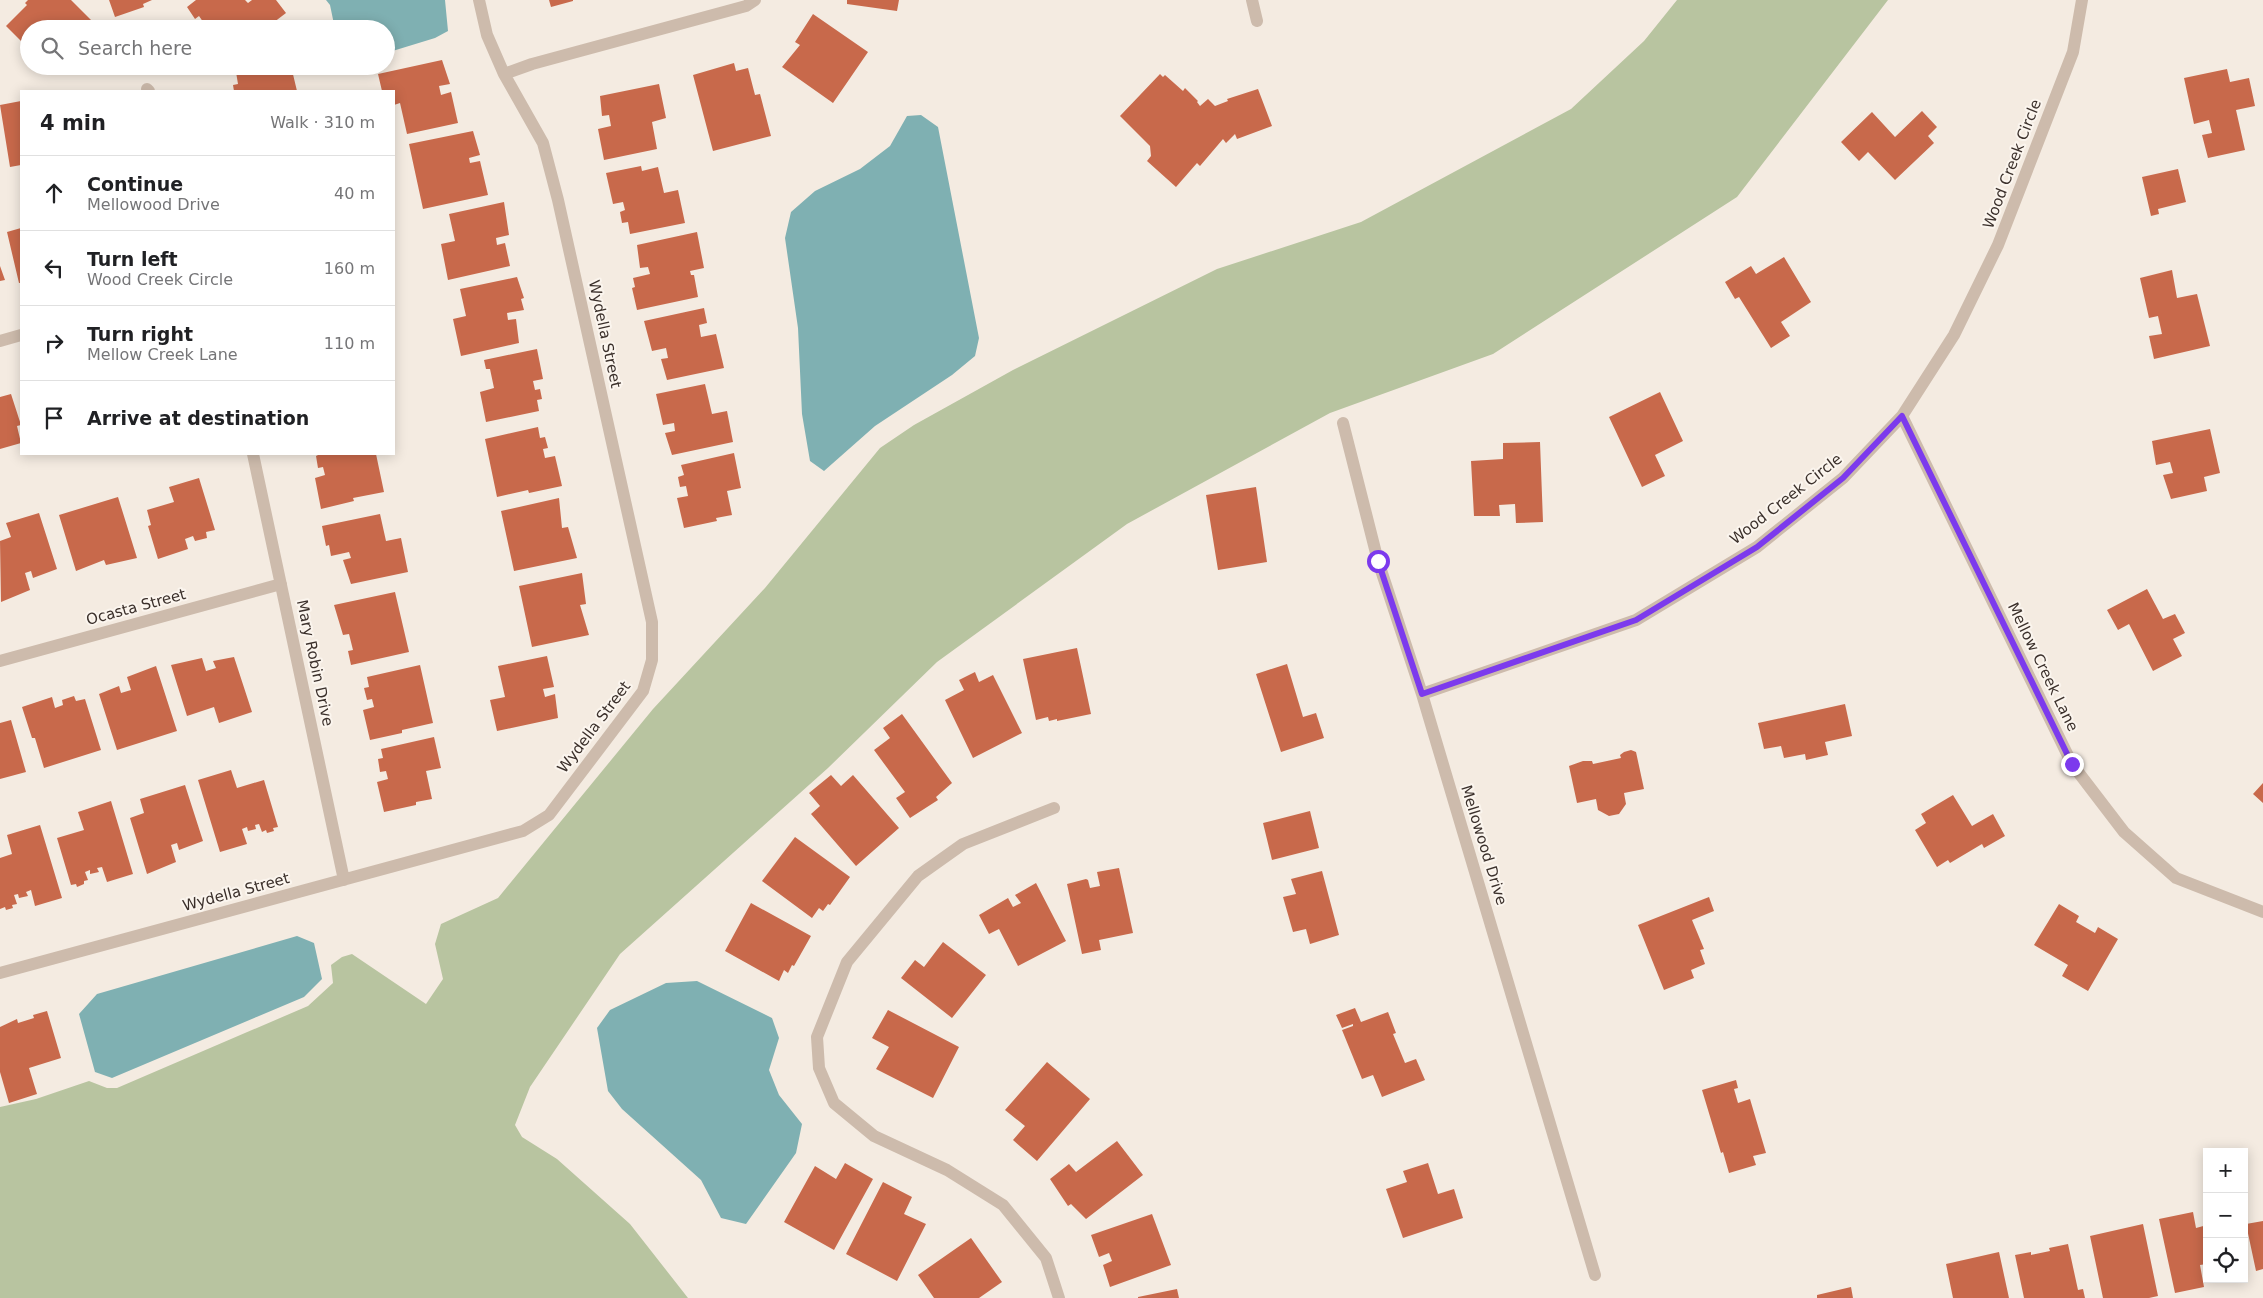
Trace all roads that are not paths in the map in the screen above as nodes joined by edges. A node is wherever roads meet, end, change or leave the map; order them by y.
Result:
1 (480, 0) edge
2 (755, 0) edge
3 (1252, 0) edge
4 (2082, 0) edge
5 (1257, 21) dead end
6 (504, 74) junction
7 (20, 335) edge
8 (0, 340) edge
9 (1902, 416) junction
10 (1343, 423) dead end
11 (253, 455) edge
12 (281, 584) junction
13 (0, 661) edge
14 (1422, 694) junction
15 (1054, 808) dead end
16 (344, 880) junction
17 (2263, 912) edge
18 (0, 974) edge
19 (1595, 1275) dead end
20 (1058, 1298) edge

1 - 6 street, Wydella Street
2 - 6 street
3 - 5 street
4 - 9 street, Wood Creek Circle
6 - 16 street, Wydella Street
7 - 8 street
9 - 14 street, Wood Creek Circle
9 - 17 street, Mellow Creek Lane
10 - 14 street, Mellowood Drive
11 - 12 street, Mary Robin Drive
12 - 13 street, Ocasta Street
12 - 16 street, Mary Robin Drive
14 - 19 street, Mellowood Drive
15 - 20 street
16 - 18 street, Wydella Street

